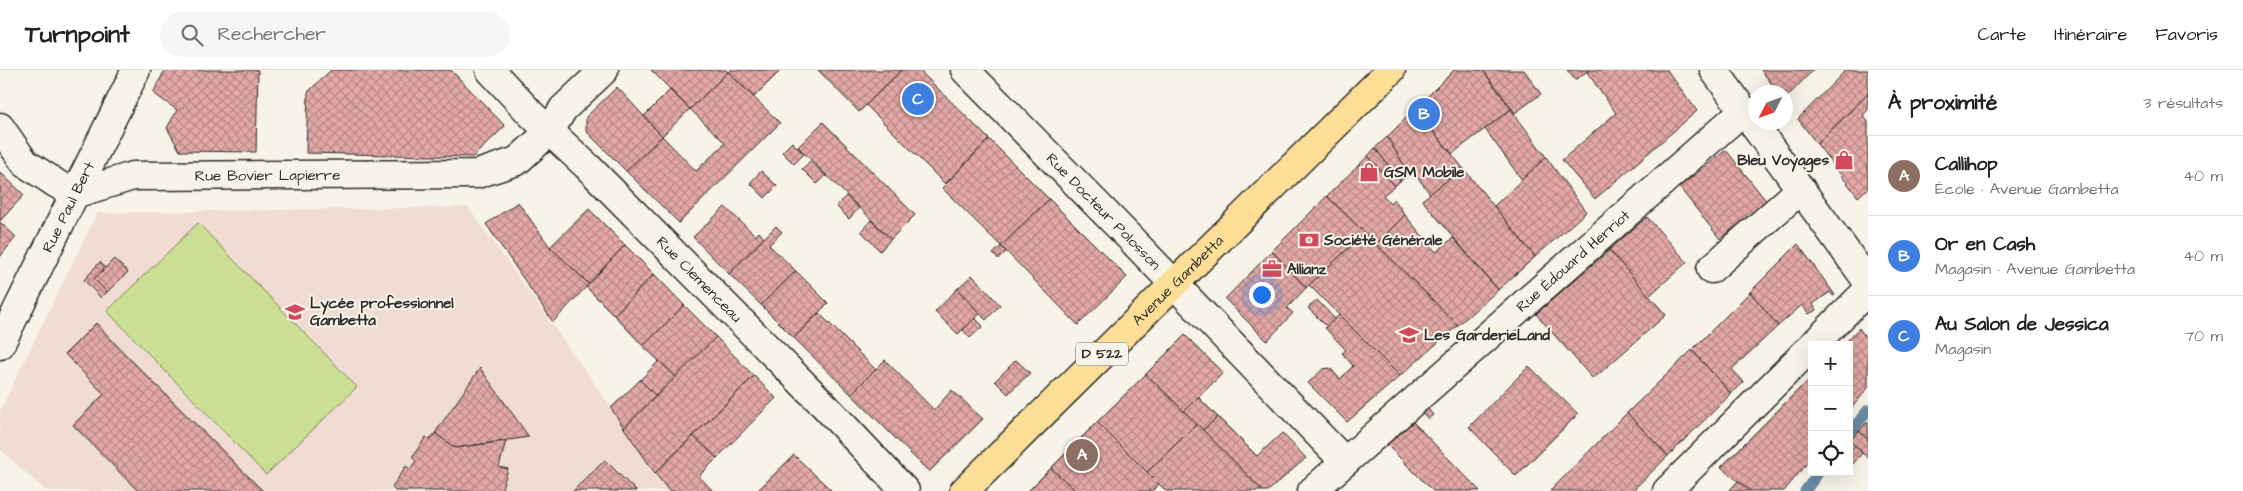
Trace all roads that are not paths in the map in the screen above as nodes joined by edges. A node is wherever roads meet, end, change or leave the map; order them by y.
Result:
1 (136, 70) edge
2 (490, 70) edge
3 (604, 70) edge
4 (965, 70) edge
5 (1391, 70) edge
6 (1714, 70) edge
7 (1744, 110) junction
8 (0, 127) edge
9 (550, 131) junction
10 (1801, 189) junction
11 (74, 194) junction
12 (1712, 269) dead end
13 (1868, 282) edge
14 (1174, 284) junction
15 (1868, 290) edge
16 (1816, 341) edge
17 (0, 344) edge
18 (1808, 349) edge
19 (1345, 462) junction
20 (905, 491) edge
21 (964, 491) edge
22 (1312, 491) edge
23 (1667, 491) edge

1 - 11 street, Rue Paul Bert
2 - 9 street, Rue Clemenceau
3 - 9 street, Rue Bovier Lapierre
4 - 14 street, Rue Docteur Polosson
5 - 14 main road, Avenue Gambetta / D 522
6 - 7 street
7 - 10 street
7 - 19 street, Rue Édouard Herriot
8 - 11 street
9 - 11 street, Rue Bovier Lapierre
9 - 20 street, Rue Clemenceau
10 - 12 street
10 - 13 street
11 - 17 street, Rue Paul Bert
14 - 19 street, Rue Docteur Polosson
14 - 21 main road, Avenue Gambetta / D 522
15 - 16 street
18 - 23 street
19 - 22 street, Rue Édouard Herriot

